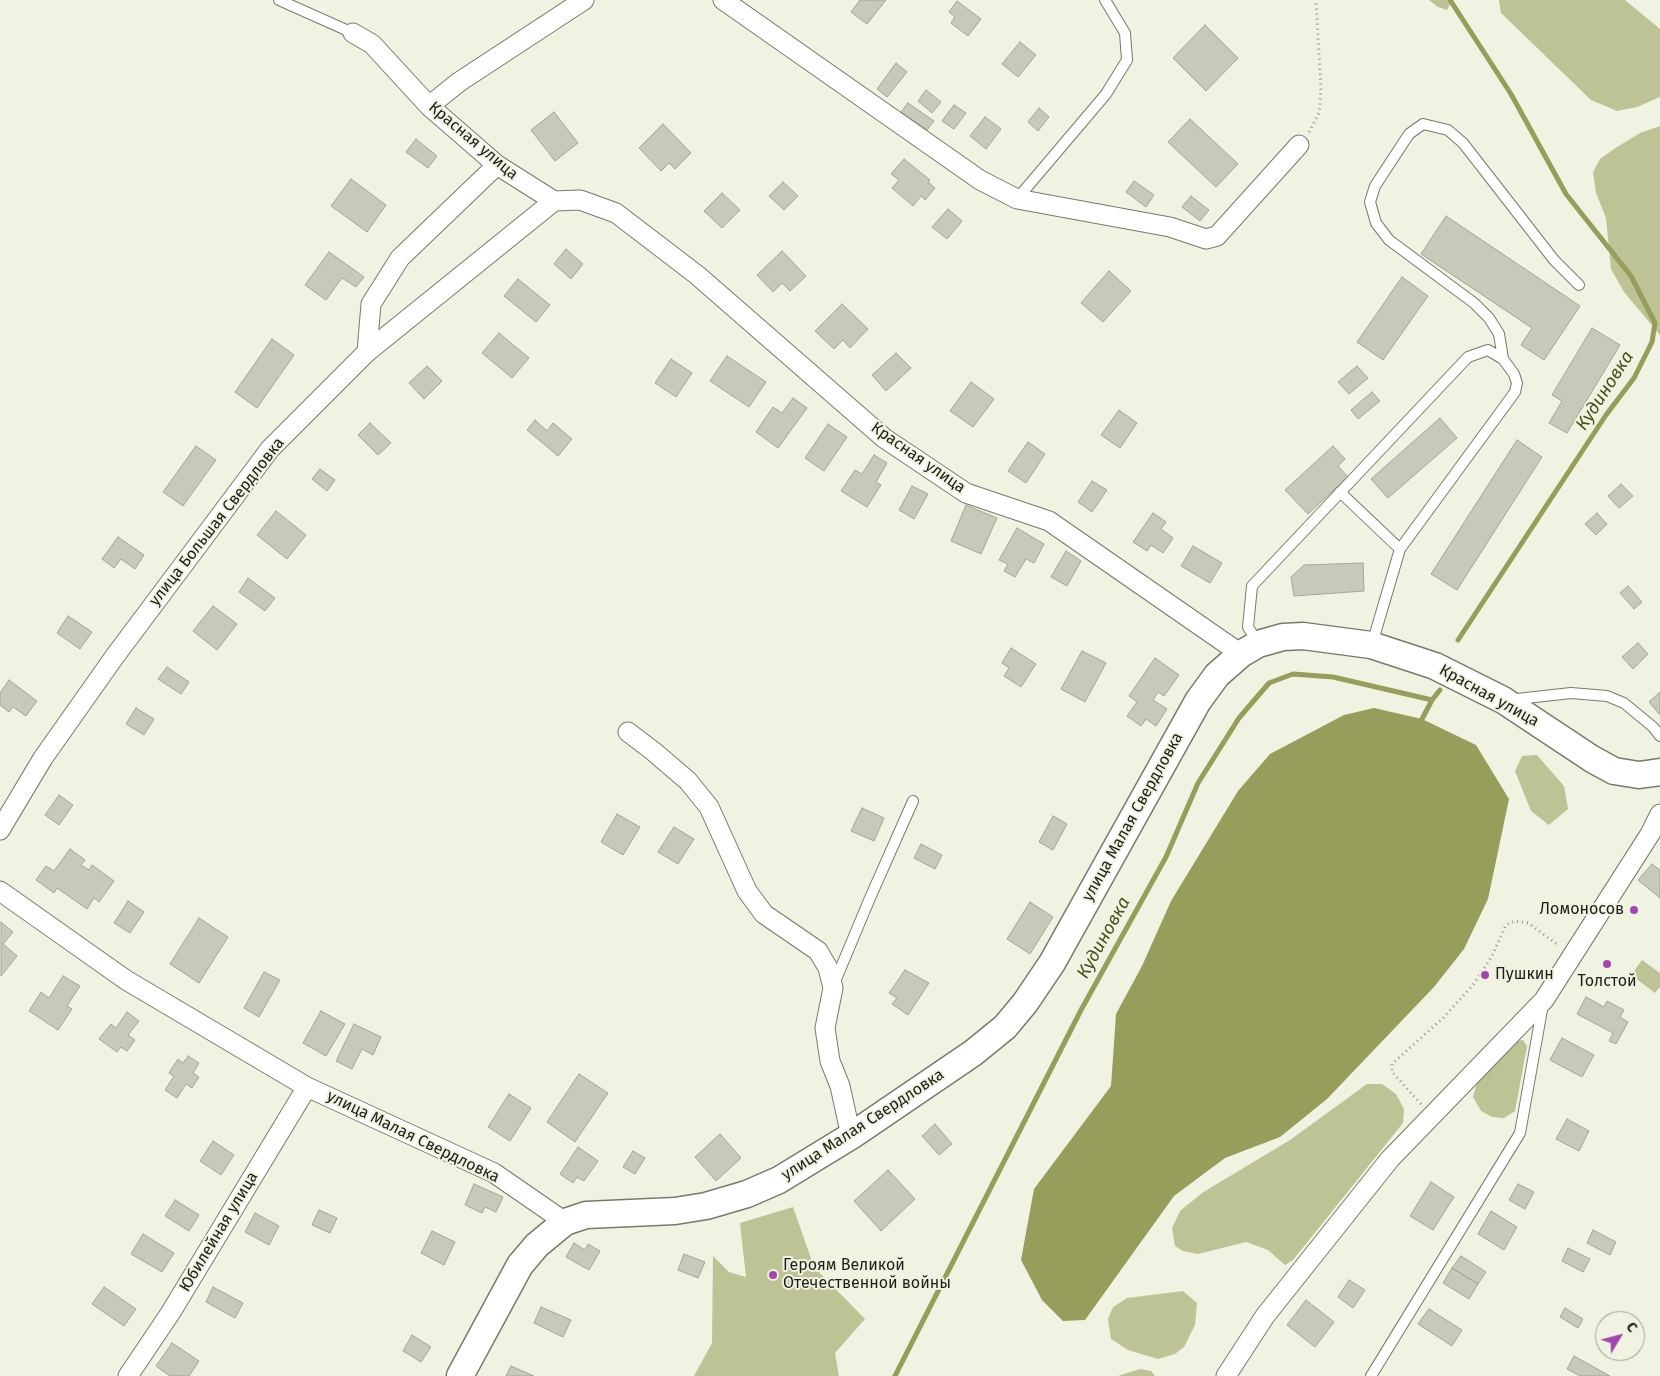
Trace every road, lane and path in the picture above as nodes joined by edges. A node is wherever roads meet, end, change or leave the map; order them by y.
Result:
1 (279, 0) edge
2 (584, 0) edge
3 (723, 0) edge
4 (1105, 0) edge
5 (1316, 0) edge
6 (353, 33) joint
7 (429, 106) junction
8 (1299, 145) joint
9 (497, 165) junction
10 (1017, 199) junction
11 (554, 201) junction
12 (1579, 285) dead end
13 (367, 352) junction
14 (1503, 359) junction
15 (1340, 492) junction
16 (1400, 550) junction
17 (1371, 645) junction
18 (1250, 649) junction
19 (1503, 700) junction
20 (628, 732) dead end
21 (1660, 736) edge
22 (1660, 772) edge
23 (913, 801) dead end
24 (1660, 814) edge
25 (0, 830) edge
26 (0, 891) edge
27 (1572, 956) junction
28 (833, 988) junction
29 (1544, 1000) junction
30 (307, 1087) junction
31 (1431, 1116) junction
32 (851, 1136) junction
33 (565, 1222) junction
34 (128, 1376) edge
35 (460, 1376) edge
36 (1226, 1376) edge
37 (1371, 1376) edge

1 - 6 lane
2 - 7 street
3 - 10 street
4 - 10 lane
5 - 8 path
6 - 7 street, Красная улица
7 - 9 street, Красная улица
8 - 10 street
9 - 11 street, Красная улица
9 - 13 street
11 - 13 street, улица Большая Свердловка
11 - 18 street, Красная улица
12 - 14 lane
13 - 25 street, улица Большая Свердловка
14 - 15 lane
14 - 16 lane
15 - 16 lane
15 - 18 lane
16 - 17 lane
17 - 18 main road, Красная улица
17 - 19 main road, Красная улица
18 - 32 main road, улица Малая Свердловка
19 - 21 lane
19 - 22 main road, Красная улица
20 - 28 street
23 - 28 lane
24 - 27 street
26 - 30 street, улица Малая Свердловка
27 - 29 street
27 - 31 path
28 - 32 street
29 - 31 street
29 - 37 lane
30 - 33 street, улица Малая Свердловка
30 - 34 street, Юбилейная улица
31 - 36 street
32 - 33 main road, улица Малая Свердловка
33 - 35 main road

